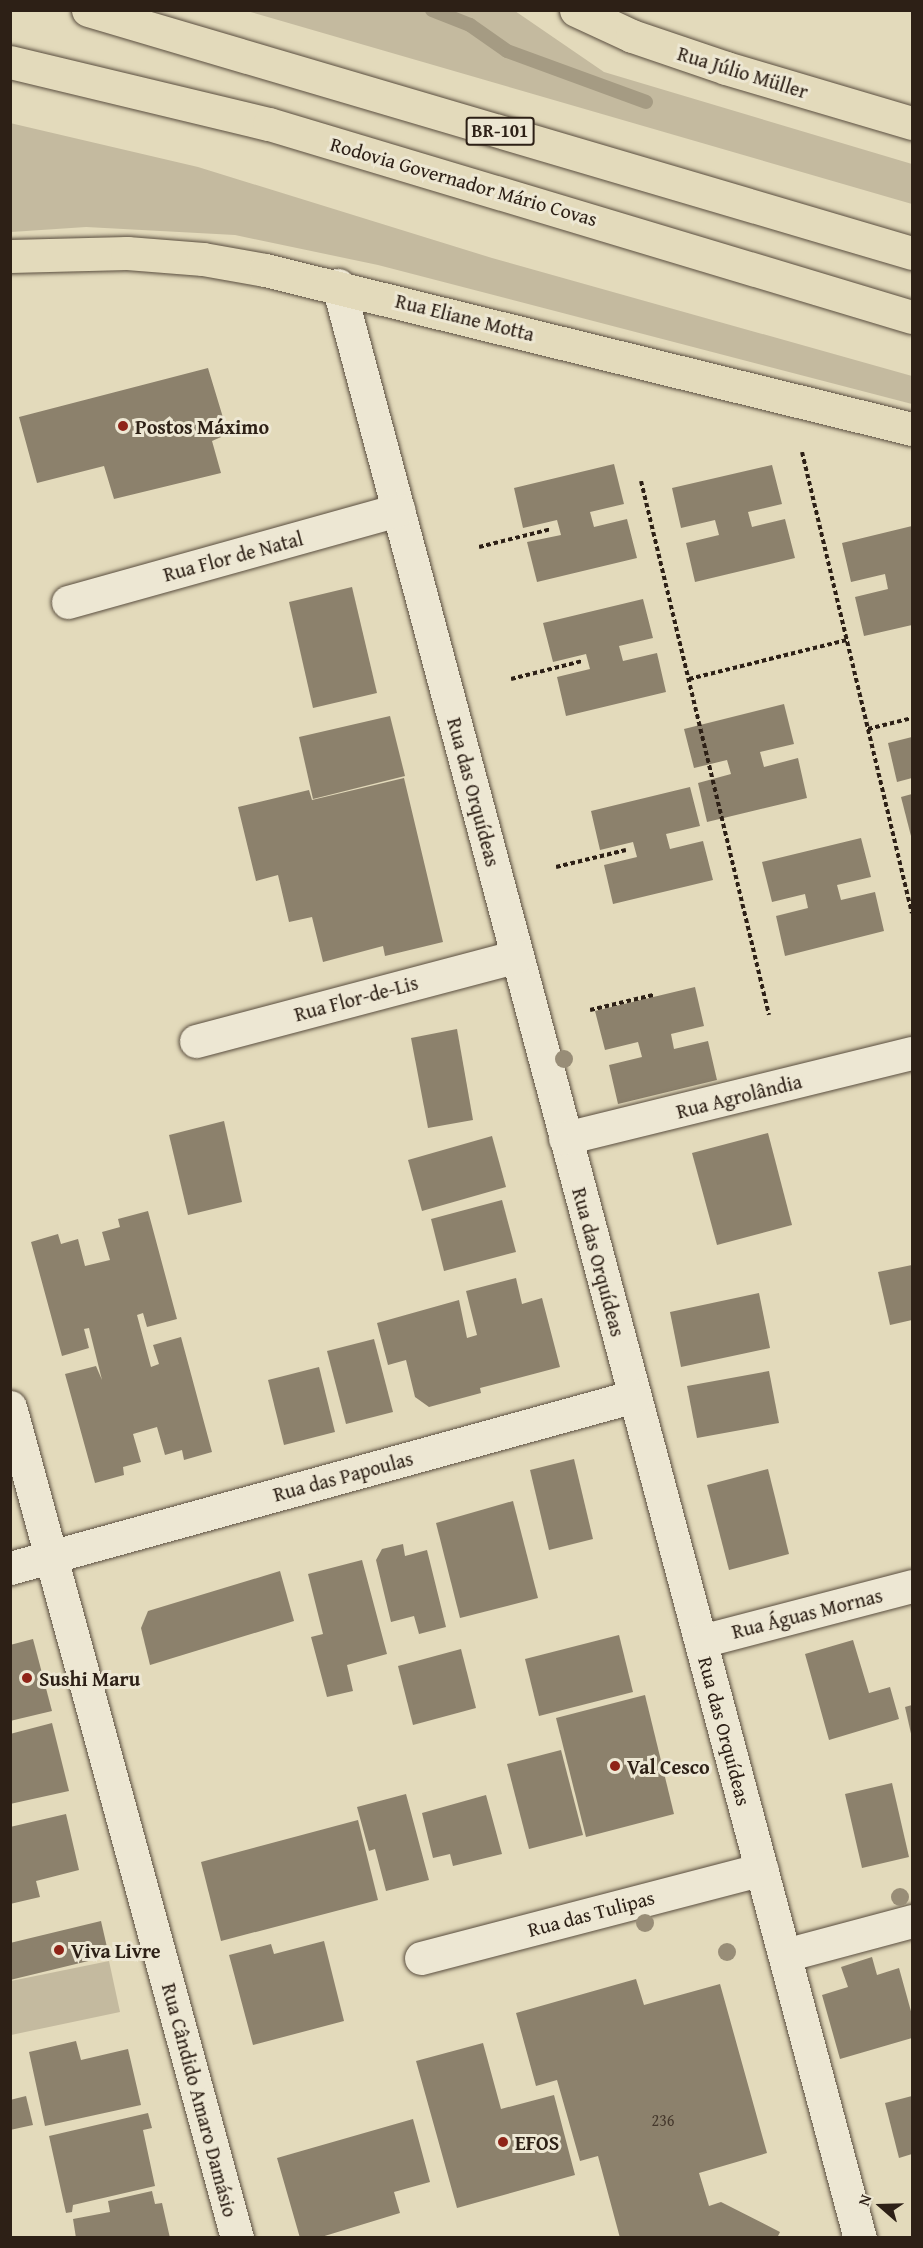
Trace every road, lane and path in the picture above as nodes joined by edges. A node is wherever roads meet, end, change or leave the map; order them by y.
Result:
1 (88, 10) edge
2 (576, 10) edge
3 (10, 62) edge
4 (912, 123) edge
5 (912, 253) edge
6 (10, 256) edge
7 (338, 285) junction
8 (912, 317) edge
9 (912, 429) edge
10 (802, 452) dead end
11 (641, 481) dead end
12 (398, 510) junction
13 (551, 529) dead end
14 (479, 547) dead end
15 (68, 602) dead end
16 (847, 640) junction
17 (582, 661) dead end
18 (511, 679) dead end
19 (689, 679) junction
20 (912, 718) edge
21 (868, 729) junction
22 (626, 850) dead end
23 (556, 867) dead end
24 (912, 914) edge
25 (517, 956) junction
26 (653, 995) dead end
27 (590, 1010) dead end
28 (769, 1015) dead end
29 (195, 1041) dead end
30 (912, 1053) edge
31 (565, 1138) junction
32 (635, 1396) junction
33 (10, 1407) edge
34 (52, 1557) junction
35 (10, 1568) edge
36 (912, 1586) edge
37 (700, 1641) junction
38 (762, 1869) junction
39 (912, 1921) edge
40 (785, 1955) junction
41 (421, 1958) dead end
42 (237, 2238) edge
43 (860, 2238) edge

1 - 5 main road, BR-101
2 - 4 main road, Rua Júlio Müller
3 - 8 main road, Rodovia Governador Mário Covas
6 - 7 main road, Rua Eliane Motta
7 - 9 main road, Rua Eliane Motta
7 - 12 street, Rua das Orquídeas
10 - 16 path
11 - 19 path
12 - 15 street, Rua Flor de Natal
12 - 25 street, Rua das Orquídeas
13 - 14 path
16 - 19 path
16 - 21 path
17 - 18 path
19 - 28 path
20 - 21 path
21 - 24 path
22 - 23 path
25 - 29 street, Rua Flor-de-Lis
25 - 31 street, Rua das Orquídeas
26 - 27 path
30 - 31 street, Rua Agrolândia
31 - 32 street, Rua das Orquídeas
32 - 34 street, Rua das Papoulas
32 - 37 street, Rua das Orquídeas
33 - 34 street, Rua Cândido Amaro Damásio
34 - 35 street, Rua das Papoulas
34 - 42 street, Rua Cândido Amaro Damásio
36 - 37 street, Rua Águas Mornas
37 - 38 street, Rua das Orquídeas
38 - 40 street, Rua das Orquídeas
38 - 41 street, Rua das Tulipas
39 - 40 street
40 - 43 street, Rua das Orquídeas

